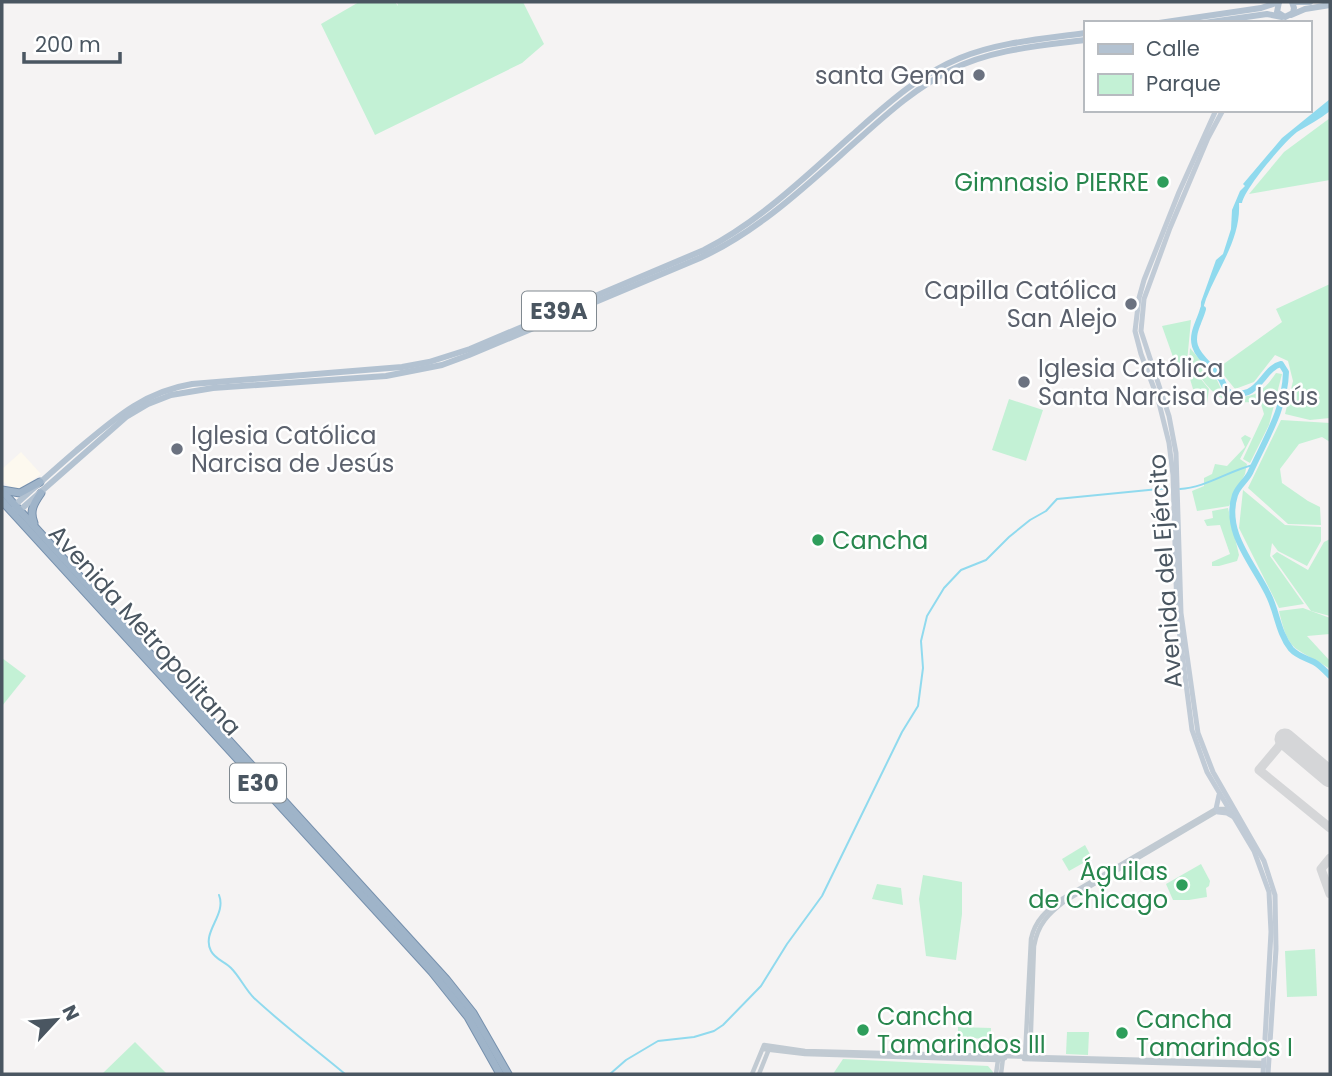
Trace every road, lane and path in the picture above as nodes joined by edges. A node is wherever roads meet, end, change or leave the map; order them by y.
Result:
1 (1310, 2) edge
2 (1294, 3) edge
3 (1330, 5) edge
4 (1280, 12) edge
5 (1261, 15) junction
6 (1173, 21) edge
7 (1218, 21) edge
8 (1269, 21) edge
9 (1084, 33) edge
10 (1084, 40) edge
11 (1216, 115) edge
12 (40, 482) junction
13 (2, 490) edge
14 (41, 493) junction
15 (2, 501) edge
16 (15, 511) junction
17 (42, 536) junction
18 (246, 764) junction
19 (1217, 789) junction
20 (1225, 793) junction
21 (1225, 801) junction
22 (1230, 809) junction
23 (1219, 810) junction
24 (1237, 816) junction
25 (767, 1047) junction
26 (490, 1049) junction
27 (1027, 1057) junction
28 (1000, 1059) junction
29 (1266, 1065) junction
30 (500, 1074) edge
31 (508, 1074) edge
32 (752, 1074) edge
33 (759, 1074) edge
34 (998, 1074) edge
35 (1266, 1074) edge

1 - 2 main road
2 - 4 main road
3 - 4 main road
4 - 5 main road
4 - 6 main road
5 - 7 main road
5 - 8 main road
9 - 12 main road, E39A
10 - 14 main road, E39A
11 - 19 main road, Avenida del Ejército
11 - 20 main road, Avenida del Ejército
12 - 13 highway
12 - 16 main road, E39A
13 - 16 highway, E30
14 - 16 main road, E39A
14 - 17 highway
15 - 16 highway, Avenida Metropolitana / E30
16 - 17 highway, E30
16 - 18 highway, Avenida Metropolitana / E30
17 - 18 highway, E30
18 - 26 highway, Avenida Metropolitana / E30
19 - 21 main road, Avenida del Ejército
19 - 23 main road
20 - 21 street
20 - 24 main road, Avenida del Ejército
21 - 22 main road, Avenida del Ejército
21 - 23 street
22 - 23 street
22 - 24 main road, Avenida del Ejército
23 - 24 main road
23 - 27 street
24 - 29 main road, Avenida del Ejército
25 - 27 street
25 - 28 street
25 - 32 street
25 - 33 street
26 - 30 highway, Avenida Metropolitana / E30
26 - 31 highway, E30
27 - 28 street
27 - 29 street
28 - 34 street
29 - 35 main road, Avenida del Ejército

